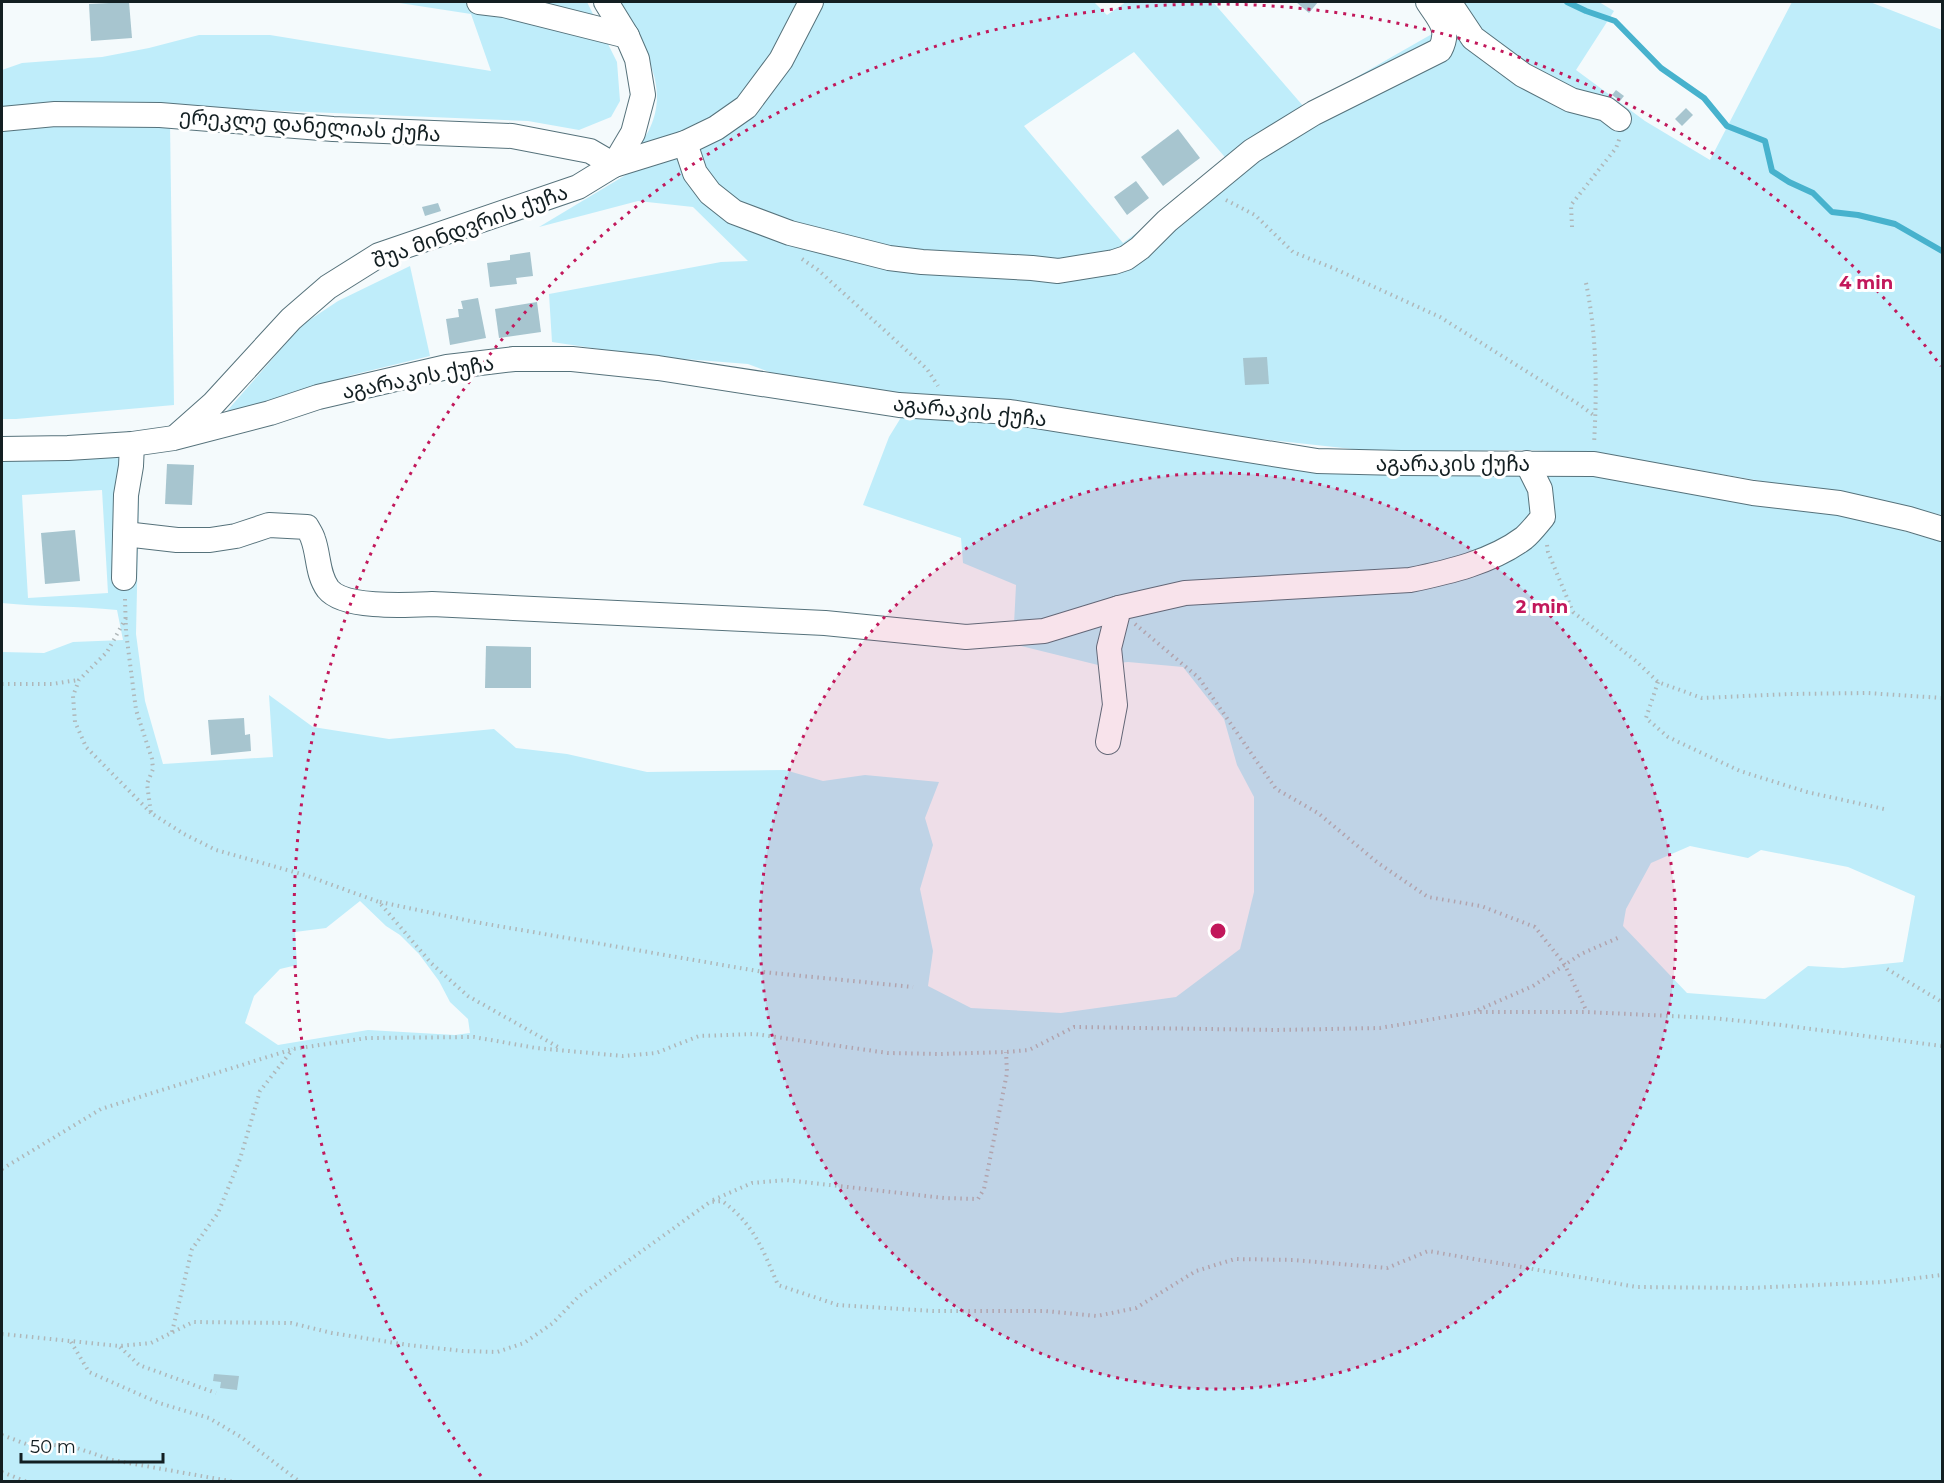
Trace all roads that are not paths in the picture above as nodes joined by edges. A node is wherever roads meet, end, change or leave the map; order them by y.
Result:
1 (479, 2) edge
2 (606, 2) edge
3 (811, 2) edge
4 (1428, 2) edge
5 (1449, 2) edge
6 (627, 36) junction
7 (2, 119) edge
8 (1619, 119) road end
9 (686, 143) junction
10 (614, 165) junction
11 (174, 438) junction
12 (132, 444) junction
13 (2, 449) edge
14 (1527, 463) junction
15 (1942, 530) edge
16 (125, 534) junction
17 (124, 578) road end
18 (1119, 608) junction
19 (1108, 742) dead end

1 - 6 street
2 - 6 street, შუა მინდვრის ქუჩა
3 - 9 street
4 - 9 street
5 - 8 street
6 - 10 street, შუა მინდვრის ქუჩა
7 - 10 street, ერეკლე დანელიას ქუჩა
9 - 10 street
10 - 11 street, შუა მინდვრის ქუჩა
11 - 12 street, აგარაკის ქუჩა
11 - 14 street, აგარაკის ქუჩა
12 - 13 street, აგარაკის ქუჩა
12 - 16 street
14 - 15 street, აგარაკის ქუჩა
14 - 18 street
16 - 17 street
16 - 18 street
18 - 19 street

